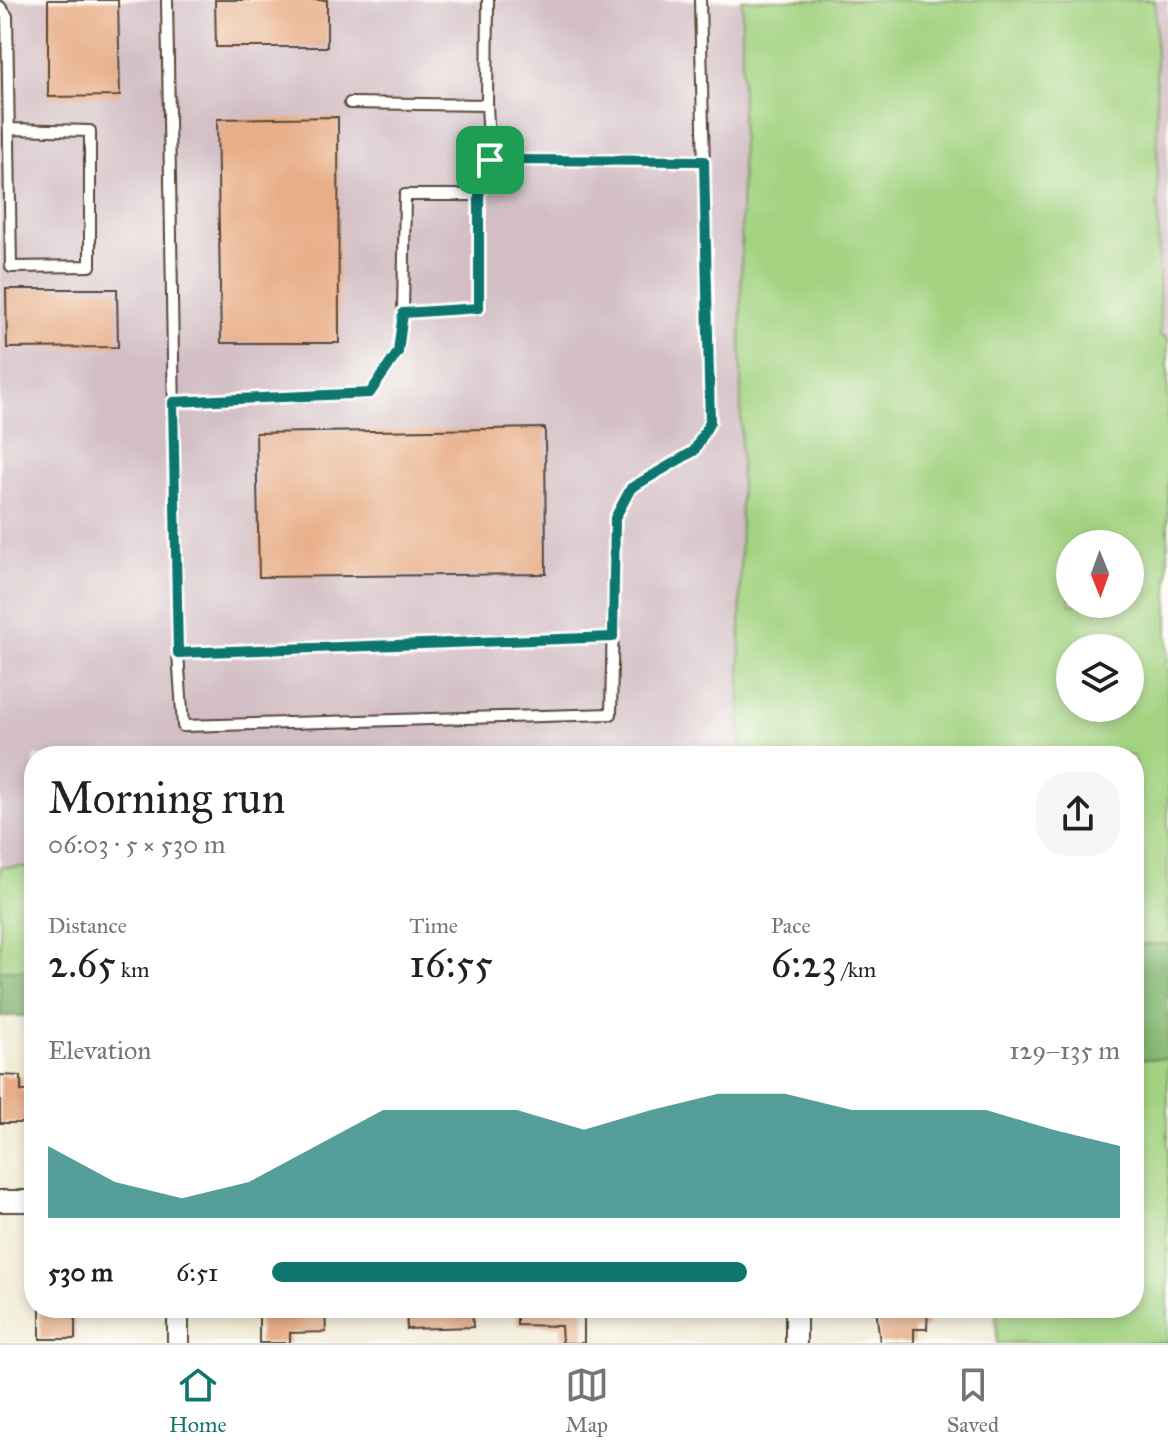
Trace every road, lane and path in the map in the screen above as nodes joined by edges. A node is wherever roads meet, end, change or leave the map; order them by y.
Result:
1 (167, 0) edge
2 (488, 0) edge
3 (700, 0) edge
4 (0, 7) edge
5 (350, 103) dead end
6 (487, 105) junction
7 (9, 129) junction
8 (490, 160) junction
9 (704, 161) junction
10 (479, 195) junction
11 (403, 313) junction
12 (173, 402) junction
13 (613, 637) junction
14 (178, 653) junction
15 (0, 1201) edge
16 (24, 1201) edge
17 (178, 1318) edge
18 (796, 1318) edge
19 (178, 1343) edge
20 (796, 1343) edge

1 - 12 lane
2 - 6 lane
3 - 9 lane
4 - 7 lane
5 - 6 lane
6 - 8 lane
7 - 7 lane
8 - 9 lane
8 - 10 lane
9 - 13 lane
10 - 11 lane
10 - 11 lane
11 - 12 lane
12 - 14 lane
13 - 14 lane
13 - 14 lane
15 - 16 street
17 - 19 street
18 - 20 street

